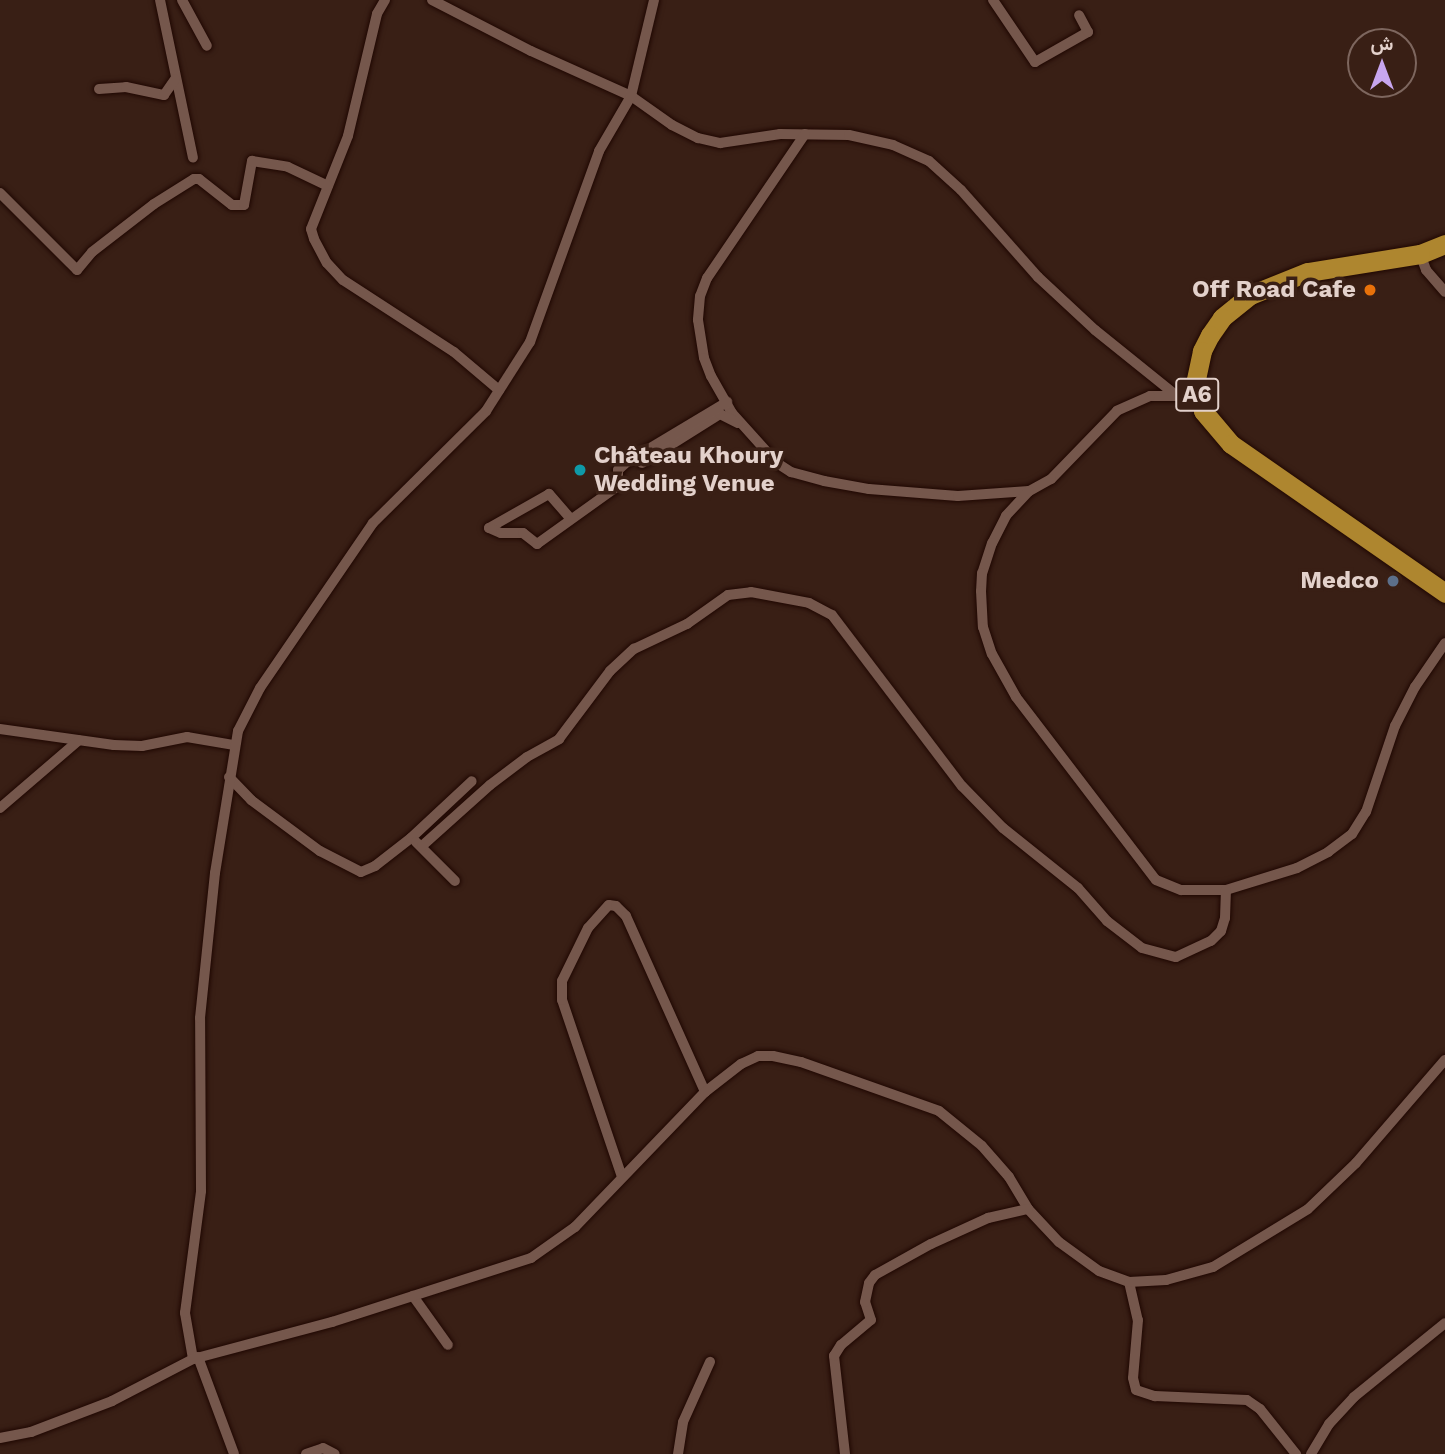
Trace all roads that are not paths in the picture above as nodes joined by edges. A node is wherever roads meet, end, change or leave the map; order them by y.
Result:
1 (160, 0) edge
2 (182, 0) edge
3 (385, 0) edge
4 (654, 0) edge
5 (993, 0) edge
6 (434, 1) edge
7 (1079, 15) dead end
8 (207, 46) dead end
9 (175, 79) junction
10 (100, 89) dead end
11 (631, 96) junction
12 (804, 134) junction
13 (193, 158) dead end
14 (328, 186) junction
15 (0, 193) edge
16 (1445, 244) edge
17 (1420, 254) junction
18 (1445, 292) edge
19 (499, 390) junction
20 (1197, 394) junction
21 (1177, 396) junction
22 (727, 402) junction
23 (740, 425) junction
24 (642, 463) dead end
25 (1030, 491) junction
26 (570, 518) junction
27 (1445, 593) edge
28 (1445, 643) edge
29 (0, 729) edge
30 (79, 740) junction
31 (234, 745) junction
32 (229, 776) junction
33 (472, 781) dead end
34 (0, 808) edge
35 (411, 838) junction
36 (422, 846) junction
37 (454, 881) dead end
38 (1226, 890) junction
39 (1445, 1060) edge
40 (705, 1092) junction
41 (622, 1177) junction
42 (1028, 1209) junction
43 (1129, 1282) junction
44 (413, 1296) junction
45 (1445, 1323) edge
46 (448, 1345) dead end
47 (195, 1358) junction
48 (710, 1362) dead end
49 (0, 1438) edge
50 (234, 1454) edge
51 (306, 1454) edge
52 (335, 1454) edge
53 (678, 1454) edge
54 (845, 1454) edge
55 (1296, 1454) edge
56 (1311, 1454) edge

1 - 9 street
2 - 8 street
3 - 14 street
4 - 11 street
5 - 7 street
6 - 11 street
9 - 10 street
9 - 13 street
11 - 12 street
11 - 19 street
12 - 21 street
12 - 22 street
14 - 15 street
14 - 19 street
16 - 17 highway, A6
17 - 18 street
17 - 20 highway, A6
19 - 31 street
20 - 21 street
20 - 27 highway, A6
21 - 25 street
22 - 23 street
22 - 26 street
23 - 24 street
23 - 25 street
25 - 38 street
26 - 26 street
28 - 38 street
29 - 30 street
30 - 31 street
30 - 34 street
31 - 32 street
32 - 35 street
32 - 47 street
33 - 35 street
35 - 36 street
36 - 37 street
36 - 38 street
39 - 43 street
40 - 41 street
40 - 41 street
40 - 42 street
41 - 44 street
42 - 43 street
42 - 54 street
43 - 55 street
44 - 46 street
44 - 47 street
45 - 56 street
47 - 49 street
47 - 50 street
48 - 53 street
51 - 52 street

